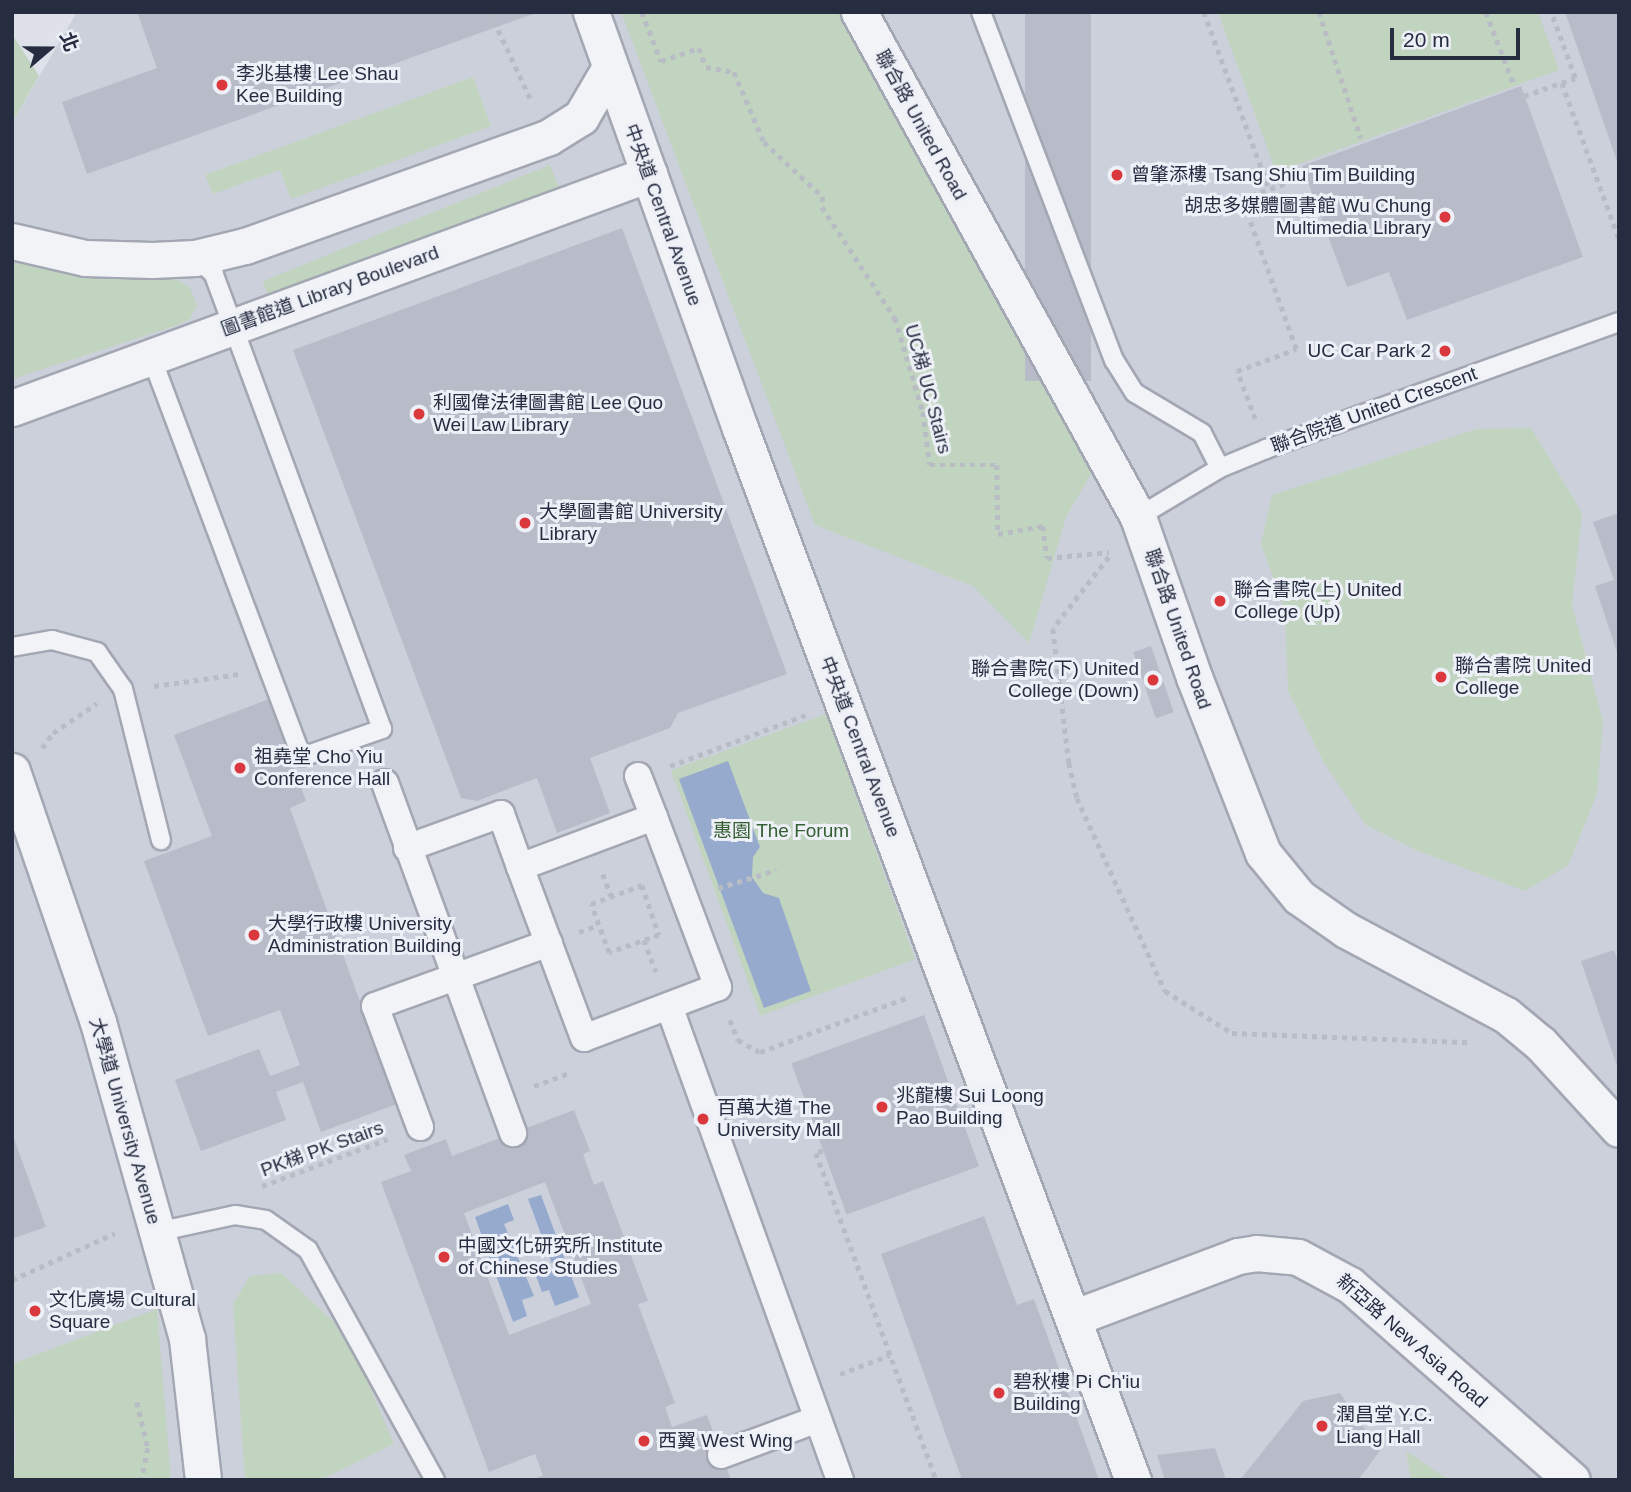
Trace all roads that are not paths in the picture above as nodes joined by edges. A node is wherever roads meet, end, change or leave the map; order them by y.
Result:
1 (591, 12) edge
2 (859, 12) edge
3 (981, 12) edge
4 (609, 69) junction
5 (649, 174) junction
6 (12, 241) edge
7 (195, 258) junction
8 (1619, 322) edge
9 (233, 327) junction
10 (151, 356) junction
11 (12, 408) edge
12 (1220, 468) junction
13 (1138, 517) junction
14 (12, 647) edge
15 (14, 776) edge
16 (638, 776) road end
17 (384, 783) dead end
18 (654, 817) junction
19 (161, 840) dead end
20 (407, 848) junction
21 (520, 867) junction
22 (549, 943) junction
23 (454, 977) junction
24 (669, 1006) junction
25 (420, 1127) road end
26 (1619, 1129) edge
27 (513, 1133) dead end
28 (157, 1231) junction
29 (1073, 1318) junction
30 (818, 1419) junction
31 (721, 1455) dead end
32 (203, 1480) edge
33 (435, 1480) edge
34 (840, 1480) edge
35 (1133, 1480) edge
36 (1572, 1480) edge

1 - 4 street, 中央道 Central Avenue
2 - 13 street, 聯合路 United Road
3 - 12 lane
4 - 5 street, 中央道 Central Avenue
4 - 7 street
5 - 9 street, 圖書館道 Library Boulevard
5 - 29 street, 中央道 Central Avenue
6 - 7 street
7 - 9 lane
8 - 12 lane, 聯合院道 United Crescent
9 - 10 street, 圖書館道 Library Boulevard
9 - 10 lane
10 - 11 street, 圖書館道 Library Boulevard
12 - 13 lane, 聯合院道 United Crescent
13 - 26 street, 聯合路 United Road
14 - 19 lane
15 - 28 street, 大學道 University Avenue
16 - 18 street
17 - 20 street
18 - 21 street
18 - 24 street
20 - 21 street
20 - 23 street
21 - 22 street
22 - 23 street
22 - 24 street
23 - 25 street
23 - 27 street
24 - 30 street
28 - 32 street, 大學道 University Avenue
28 - 33 lane
29 - 35 street, 中央道 Central Avenue
29 - 36 street, 新亞路 New Asia Road
30 - 31 street
30 - 34 street

